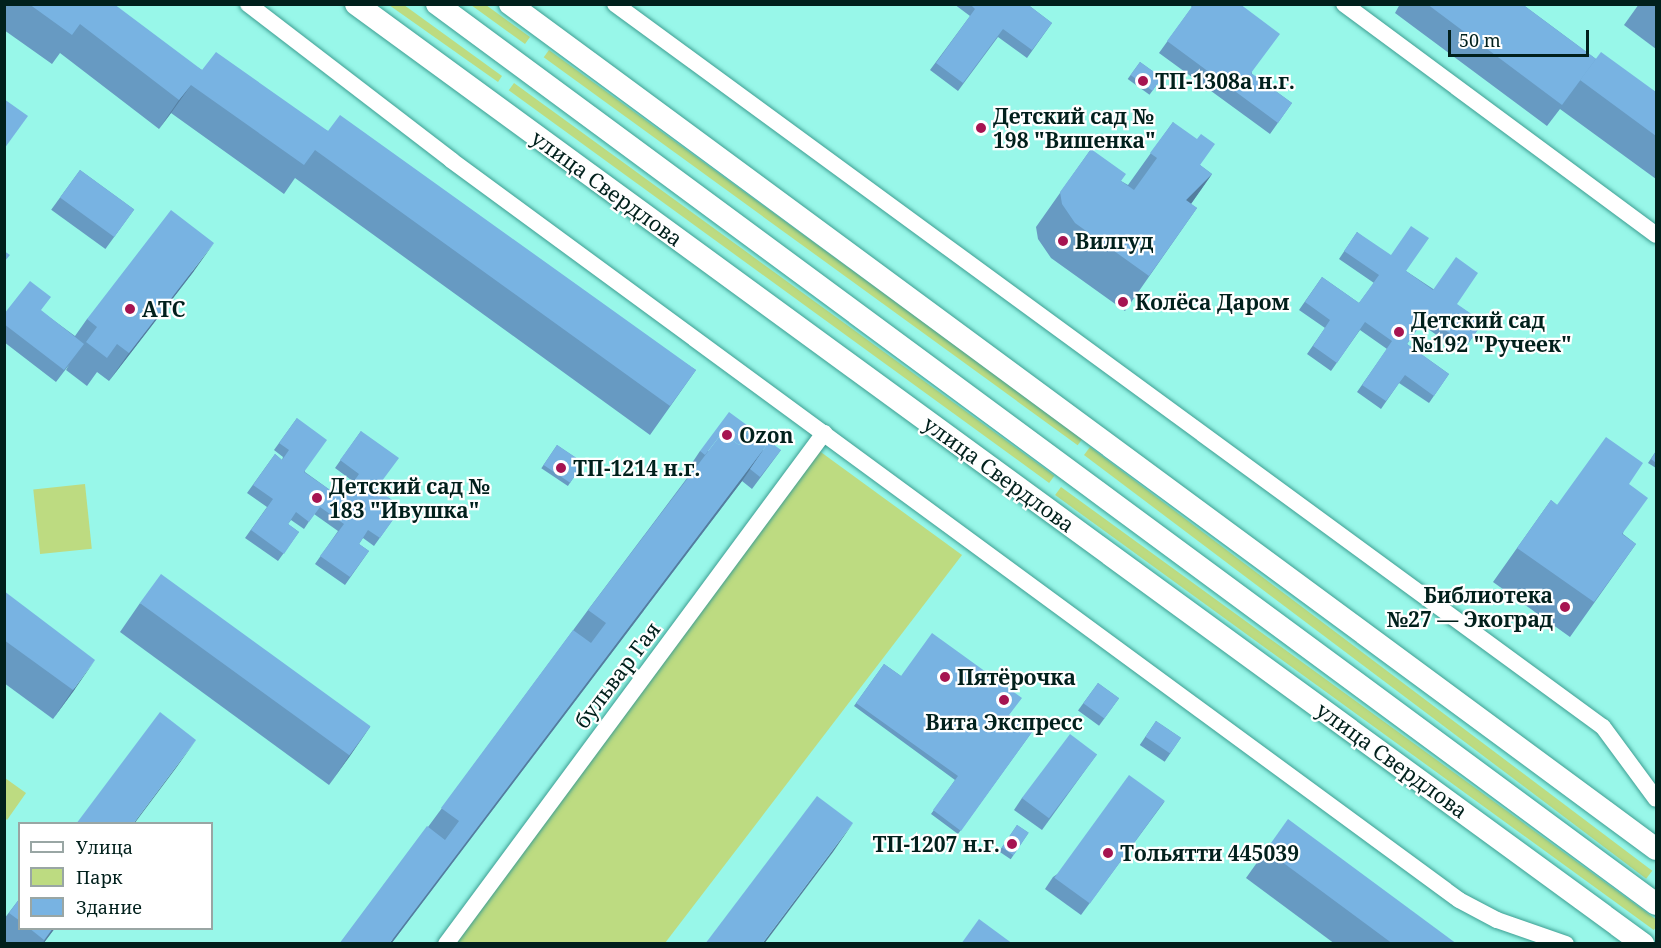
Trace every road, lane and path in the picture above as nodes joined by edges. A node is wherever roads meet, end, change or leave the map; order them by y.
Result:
1 (248, 4) edge
2 (356, 4) edge
3 (437, 4) edge
4 (510, 4) edge
5 (615, 4) edge
6 (1344, 4) edge
7 (1656, 235) edge
8 (824, 434) junction
9 (1656, 799) edge
10 (1656, 849) edge
11 (1656, 904) edge
12 (446, 944) edge
13 (1566, 944) edge
14 (1643, 944) edge

1 - 8 street
2 - 14 main road, улица Свердлова
3 - 11 main road, улица Свердлова
4 - 10 main road
5 - 9 street
6 - 7 street
8 - 12 street, бульвар Гая
8 - 13 street

